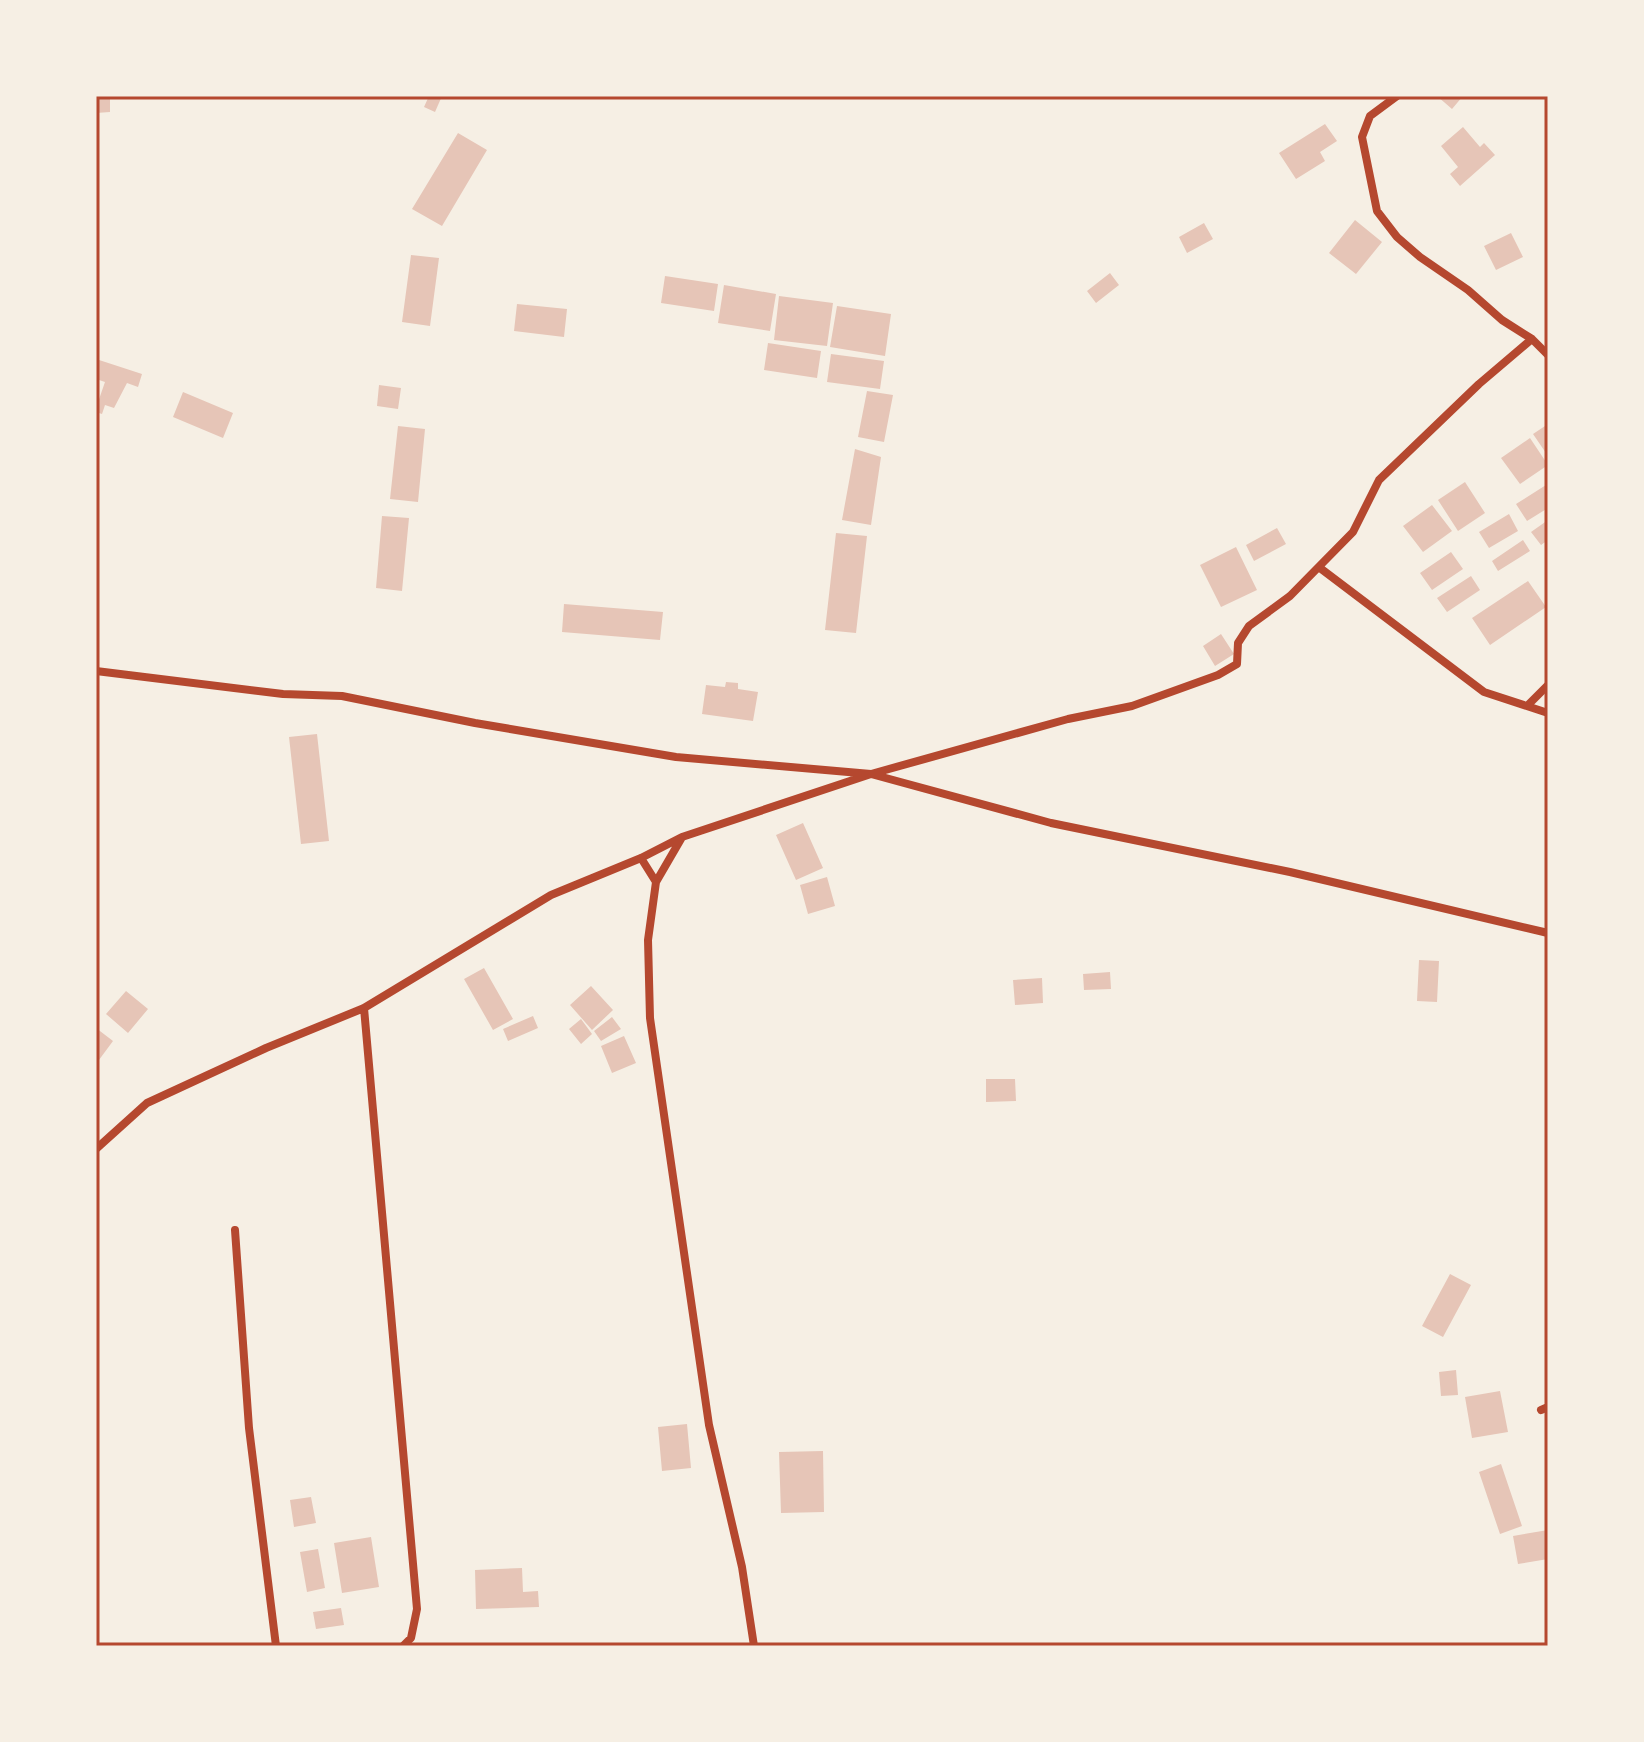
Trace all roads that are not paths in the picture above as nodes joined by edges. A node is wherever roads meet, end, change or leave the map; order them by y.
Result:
1 (1397, 96) edge
2 (1532, 339) junction
3 (1548, 355) edge
4 (1320, 568) junction
5 (96, 671) edge
6 (1548, 685) edge
7 (1527, 706) junction
8 (1548, 713) edge
9 (871, 774) junction
10 (682, 837) junction
11 (641, 858) junction
12 (656, 882) junction
13 (1548, 933) edge
14 (364, 1008) junction
15 (96, 1149) edge
16 (235, 1230) dead end
17 (276, 1646) edge
18 (403, 1646) edge
19 (754, 1646) edge

1 - 2 street
2 - 3 street
2 - 4 street
4 - 7 street
4 - 9 street
5 - 9 street
6 - 7 street
7 - 8 street
9 - 10 street
9 - 13 street
10 - 11 street
10 - 12 street
11 - 12 street
11 - 14 street
12 - 19 street
14 - 15 street
14 - 18 street
16 - 17 street

